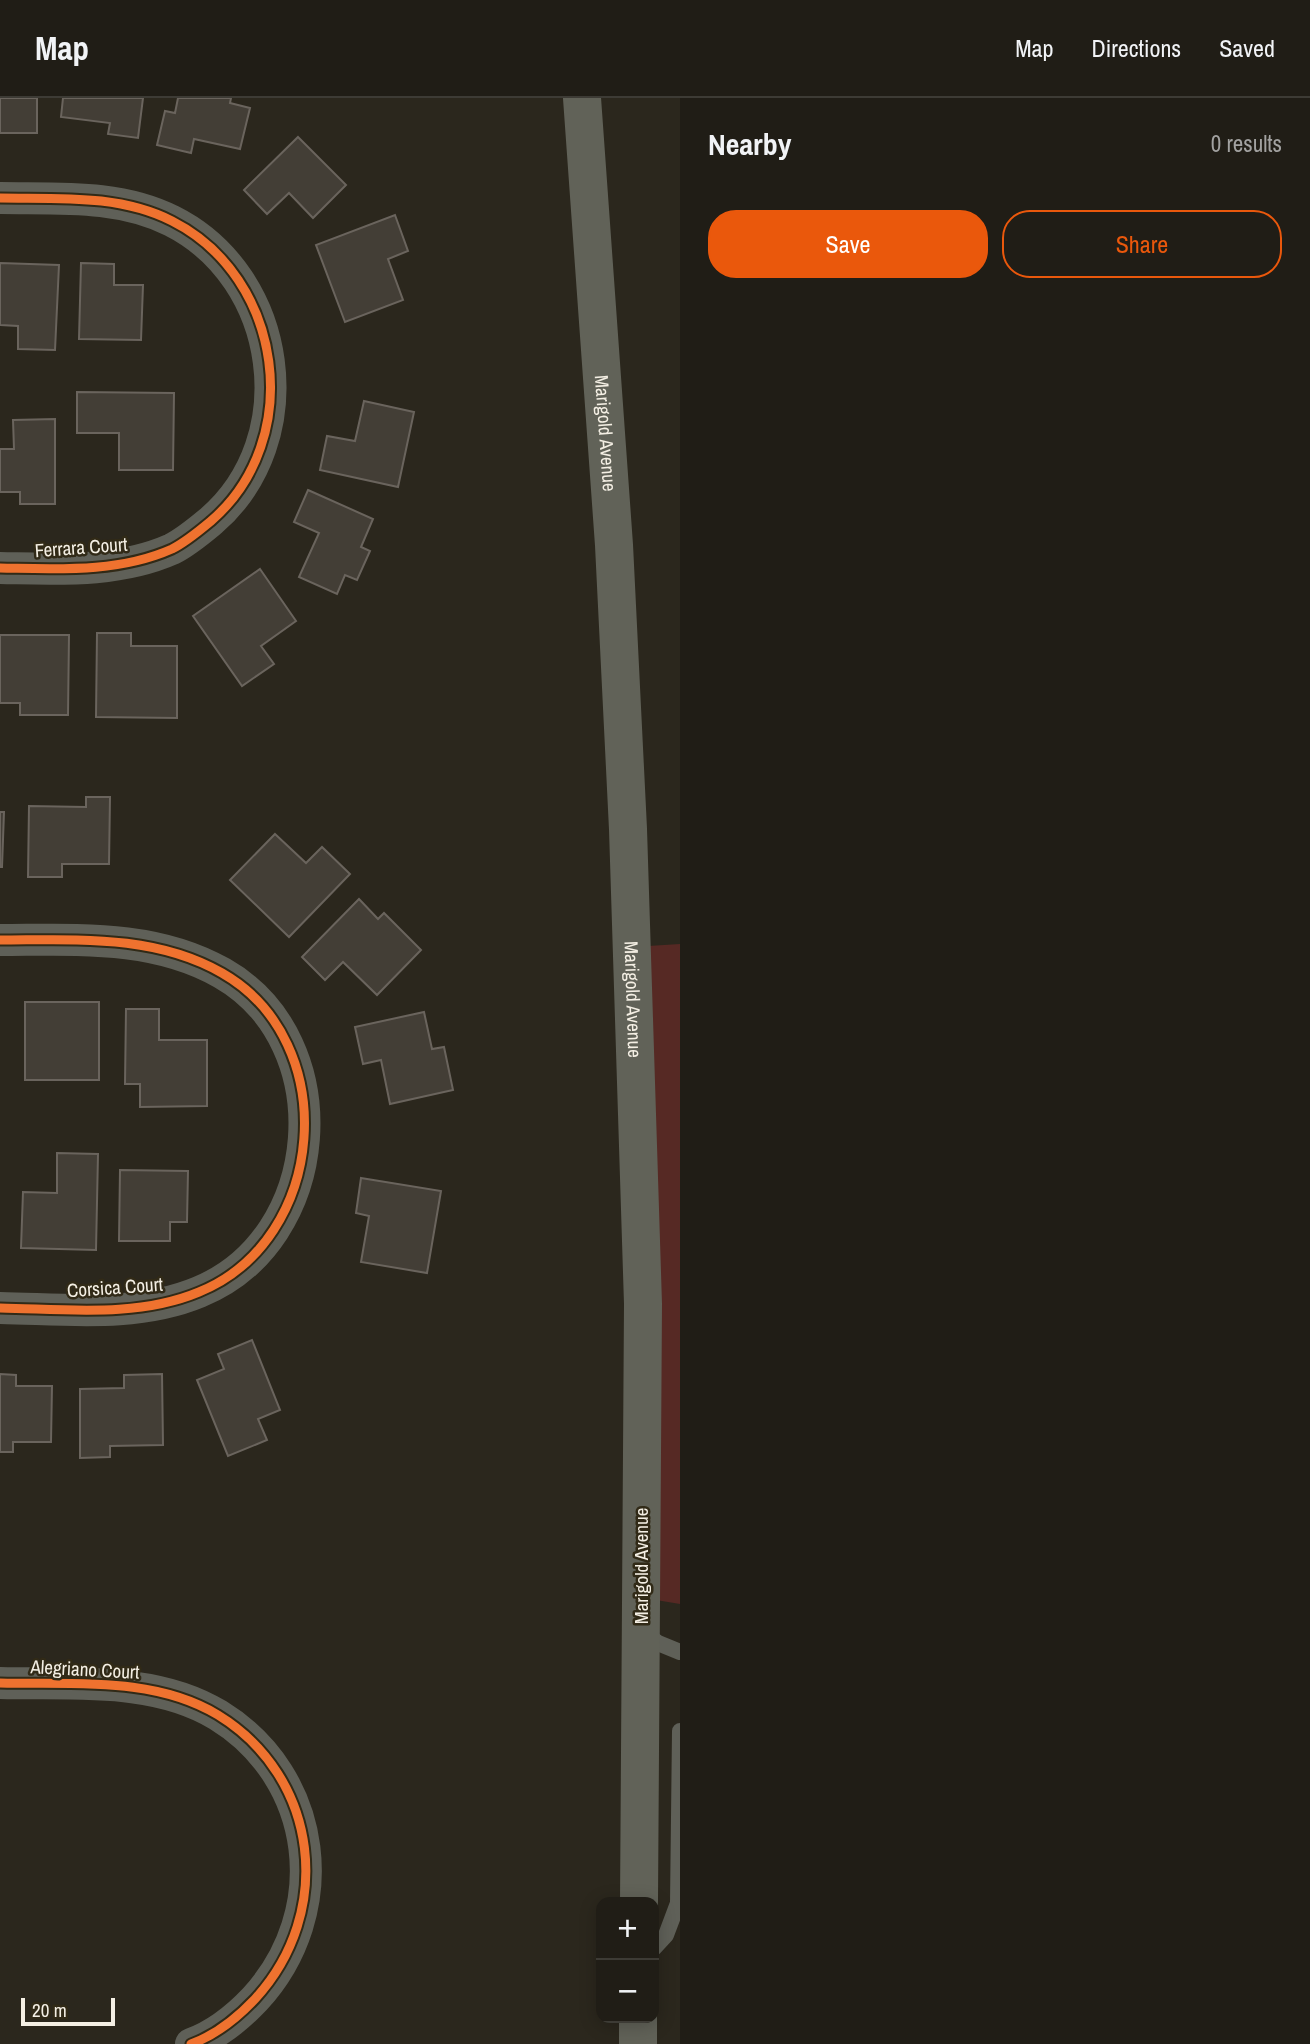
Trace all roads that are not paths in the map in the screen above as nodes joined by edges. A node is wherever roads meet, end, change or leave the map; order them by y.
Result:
1 (582, 98) edge
2 (0, 198) edge
3 (0, 568) edge
4 (0, 940) edge
5 (0, 1308) edge
6 (640, 1630) junction
7 (680, 1652) edge
8 (0, 1683) edge
9 (680, 1731) edge
10 (639, 1897) edge
11 (659, 1943) edge
12 (638, 2023) edge
13 (191, 2044) edge
14 (638, 2044) edge

1 - 6 main road, Marigold Avenue
2 - 3 street, Ferrara Court
4 - 5 street, Corsica Court
6 - 7 lane
6 - 10 main road, Marigold Avenue
8 - 13 street, Alegriano Court
9 - 11 lane
12 - 14 main road

